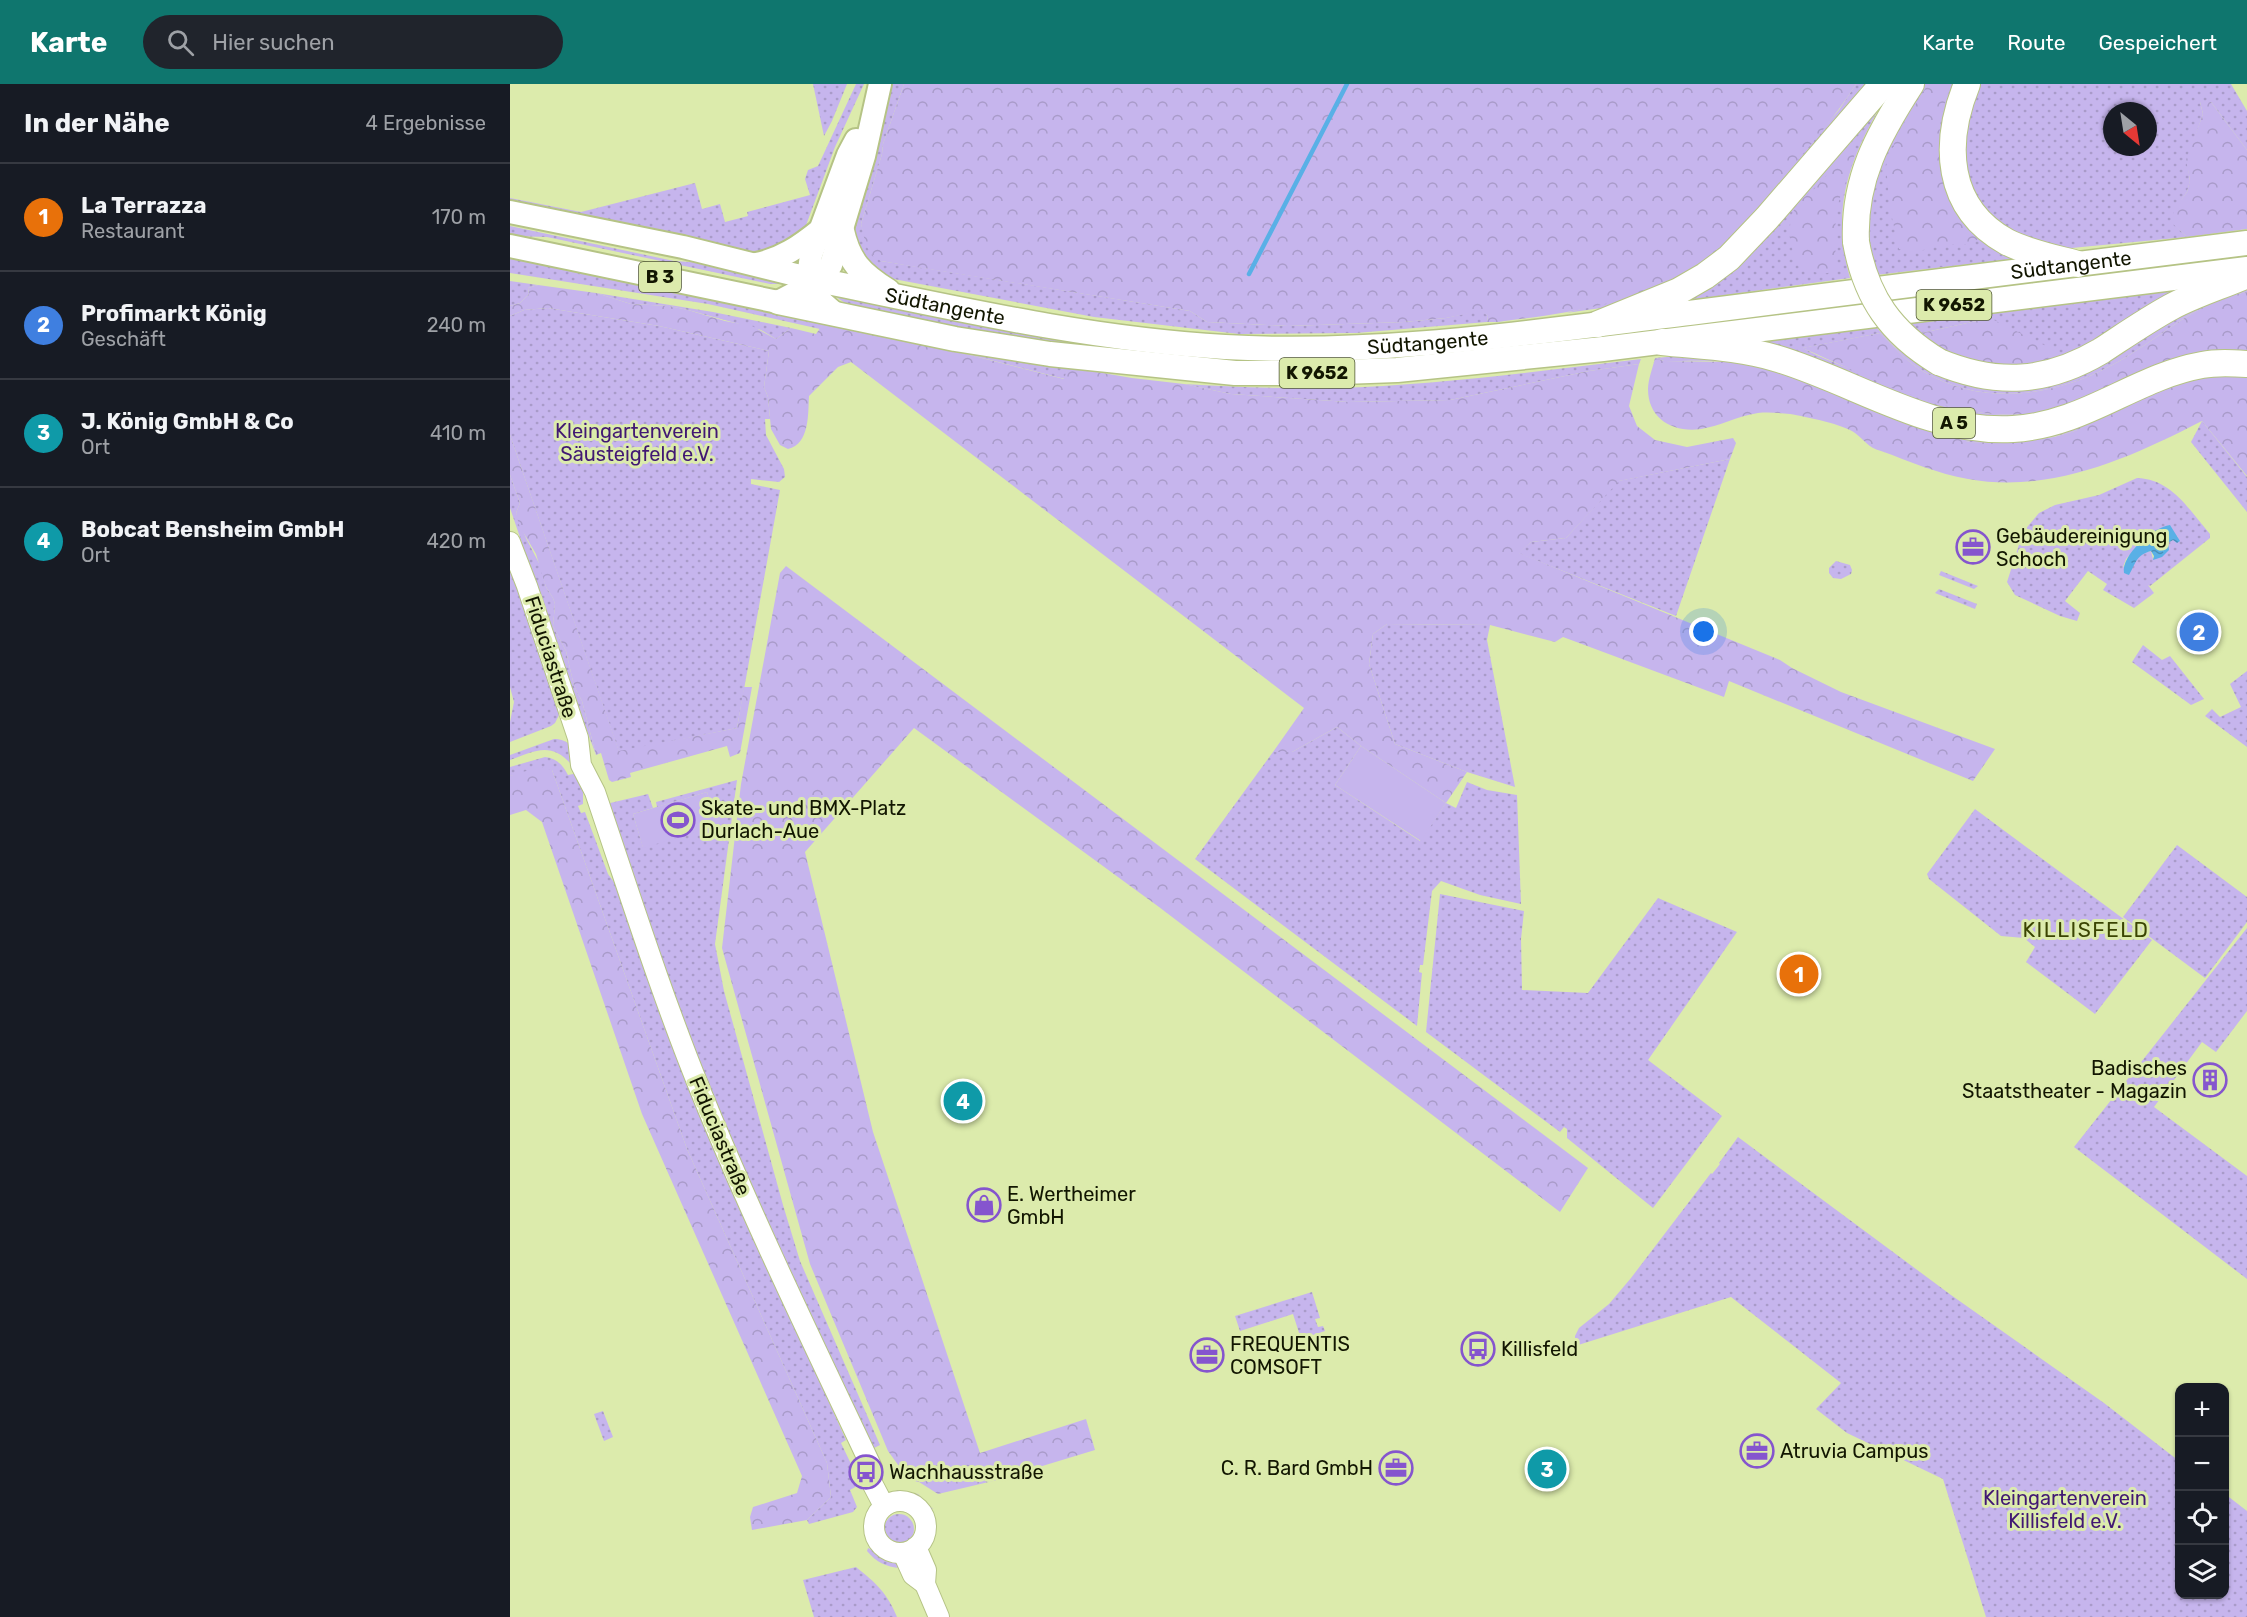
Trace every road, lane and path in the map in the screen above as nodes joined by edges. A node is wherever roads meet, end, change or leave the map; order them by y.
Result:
1 (1883, 84) edge
2 (1911, 84) edge
3 (1967, 84) edge
4 (878, 94) edge
5 (510, 212) edge
6 (831, 230) junction
7 (2247, 243) edge
8 (510, 246) edge
9 (754, 264) junction
10 (2078, 264) junction
11 (2247, 269) edge
12 (2247, 275) edge
13 (813, 281) junction
14 (898, 297) junction
15 (778, 302) junction
16 (833, 313) junction
17 (1598, 324) junction
18 (1662, 342) junction
19 (2247, 364) edge
20 (510, 542) edge
21 (890, 1504) junction
22 (909, 1550) junction
23 (939, 1617) edge

1 - 17 highway
2 - 12 highway, K 9652, bridge
3 - 10 highway
4 - 6 main road
5 - 9 main road, Südtangente / B 3
6 - 9 main road
6 - 13 main road
6 - 14 highway
7 - 10 highway, Südtangente / K 9652
8 - 15 main road, Südtangente / B 3
9 - 13 main road, Südtangente / B 3
10 - 17 highway, Südtangente / K 9652
11 - 18 highway, Südtangente / K 9652
13 - 14 highway, Südtangente / B 3
13 - 15 main road
13 - 16 highway
14 - 17 highway, Südtangente
15 - 16 highway, Südtangente
16 - 18 highway, Südtangente / K 9652
18 - 19 highway, A 5
20 - 21 main road, Fiduciastraße
21 - 22 main road
21 - 22 main road
22 - 23 main road

